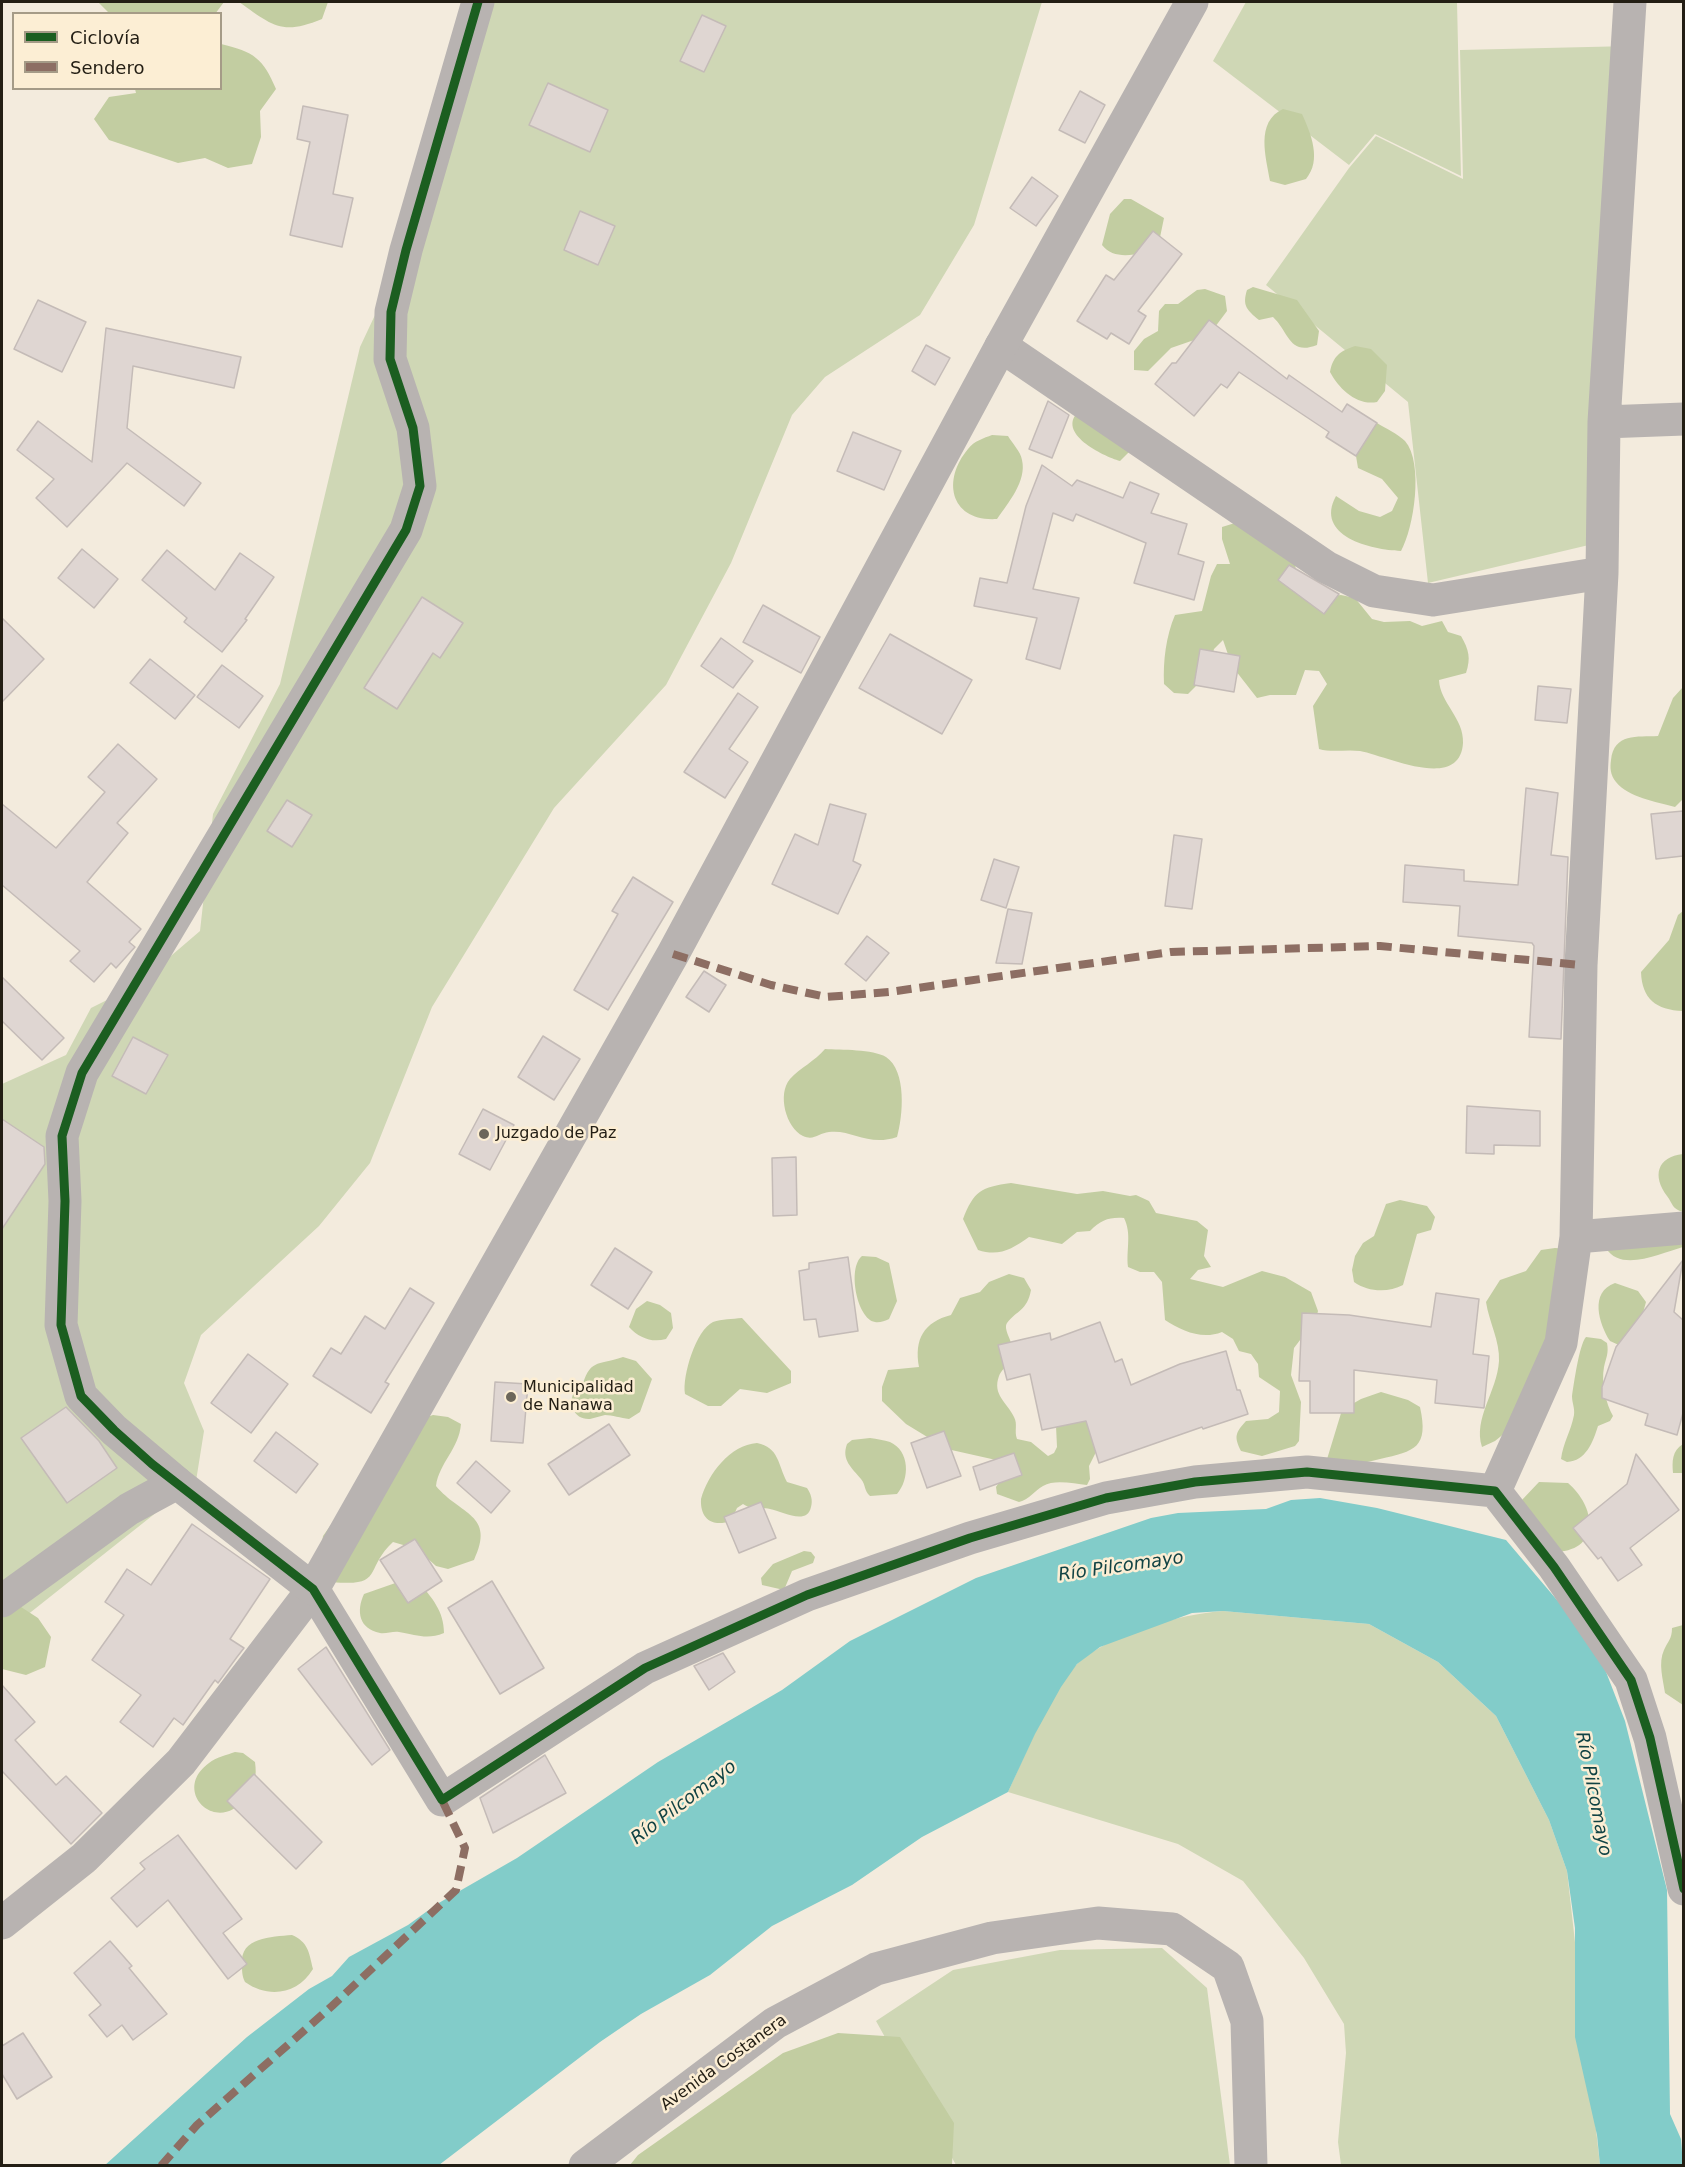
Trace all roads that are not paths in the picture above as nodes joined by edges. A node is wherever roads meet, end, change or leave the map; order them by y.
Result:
1 (478, 2) edge
2 (1192, 2) edge
3 (1630, 2) edge
4 (1001, 346) junction
5 (1683, 419) edge
6 (1604, 422) junction
7 (1602, 573) junction
8 (1683, 1228) edge
9 (1576, 1237) junction
10 (177, 1483) junction
11 (1495, 1491) junction
12 (313, 1589) junction
13 (2, 1601) edge
14 (1683, 1889) edge
15 (2, 1923) edge
16 (585, 2166) edge
17 (1251, 2166) edge

1 - 10 street
2 - 4 street
3 - 6 street
4 - 7 street
4 - 12 street
5 - 6 street
6 - 7 street
7 - 9 street
8 - 9 street
9 - 11 street
10 - 12 street
10 - 13 street
11 - 12 street
11 - 14 street
12 - 15 street
16 - 17 street, Avenida Costanera

